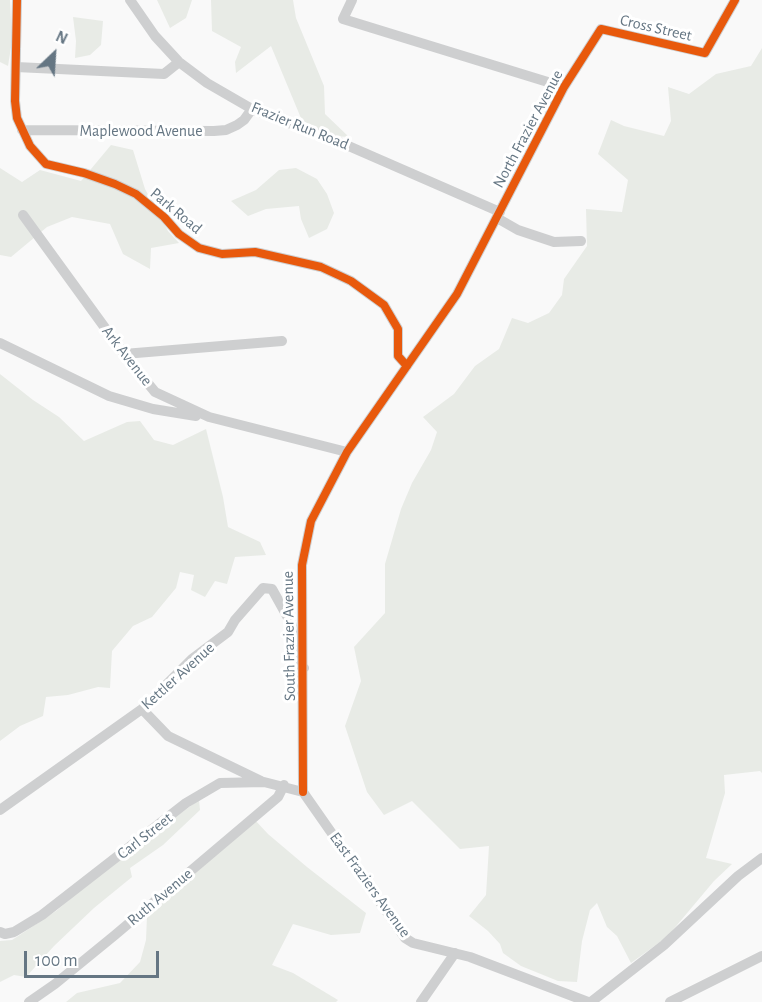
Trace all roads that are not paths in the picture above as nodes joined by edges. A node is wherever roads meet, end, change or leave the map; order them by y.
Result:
1 (17, 0) edge
2 (130, 0) edge
3 (352, 0) edge
4 (735, 0) edge
5 (601, 29) joint
6 (179, 62) junction
7 (16, 67) junction
8 (564, 87) junction
9 (252, 109) junction
10 (22, 130) junction
11 (23, 215) dead end
12 (498, 215) junction
13 (581, 241) dead end
14 (282, 341) dead end
15 (0, 343) edge
16 (124, 354) junction
17 (407, 366) junction
18 (208, 417) junction
19 (347, 452) junction
20 (304, 668) junction
21 (142, 709) junction
22 (264, 782) junction
23 (284, 785) junction
24 (303, 792) junction
25 (0, 810) edge
26 (762, 858) edge
27 (2, 936) edge
28 (455, 953) junction
29 (762, 956) edge
30 (29, 1002) edge
31 (421, 1002) edge
32 (590, 1002) edge
33 (670, 1002) edge

1 - 7 street, Park Road
2 - 6 street, Frazier Run Road
3 - 8 street
4 - 5 street, Cross Street
5 - 8 street, North Frazier Avenue
6 - 7 street
6 - 9 street, Frazier Run Road
7 - 10 street, Park Road
8 - 12 street, North Frazier Avenue
9 - 10 street, Maplewood Avenue
9 - 12 street, Frazier Run Road
10 - 17 street, Park Road
11 - 16 street, Ark Avenue
12 - 13 street, Frazier Run Road
12 - 17 street, South Frazier Avenue
14 - 16 street
15 - 18 street
16 - 18 street, Ark Avenue
17 - 19 street, South Frazier Avenue
18 - 19 street, Ark Avenue
19 - 20 street, South Frazier Avenue
20 - 21 street, Kettler Avenue
20 - 24 street, South Frazier Avenue
21 - 22 street
21 - 25 street, Kettler Avenue
22 - 23 street, Carl Street
22 - 27 street, Carl Street
23 - 24 street, Carl Street
23 - 30 street, Ruth Avenue
24 - 28 street, East Fraziers Avenue
26 - 32 street
28 - 31 street
28 - 32 street, East Fraziers Avenue
29 - 33 street

